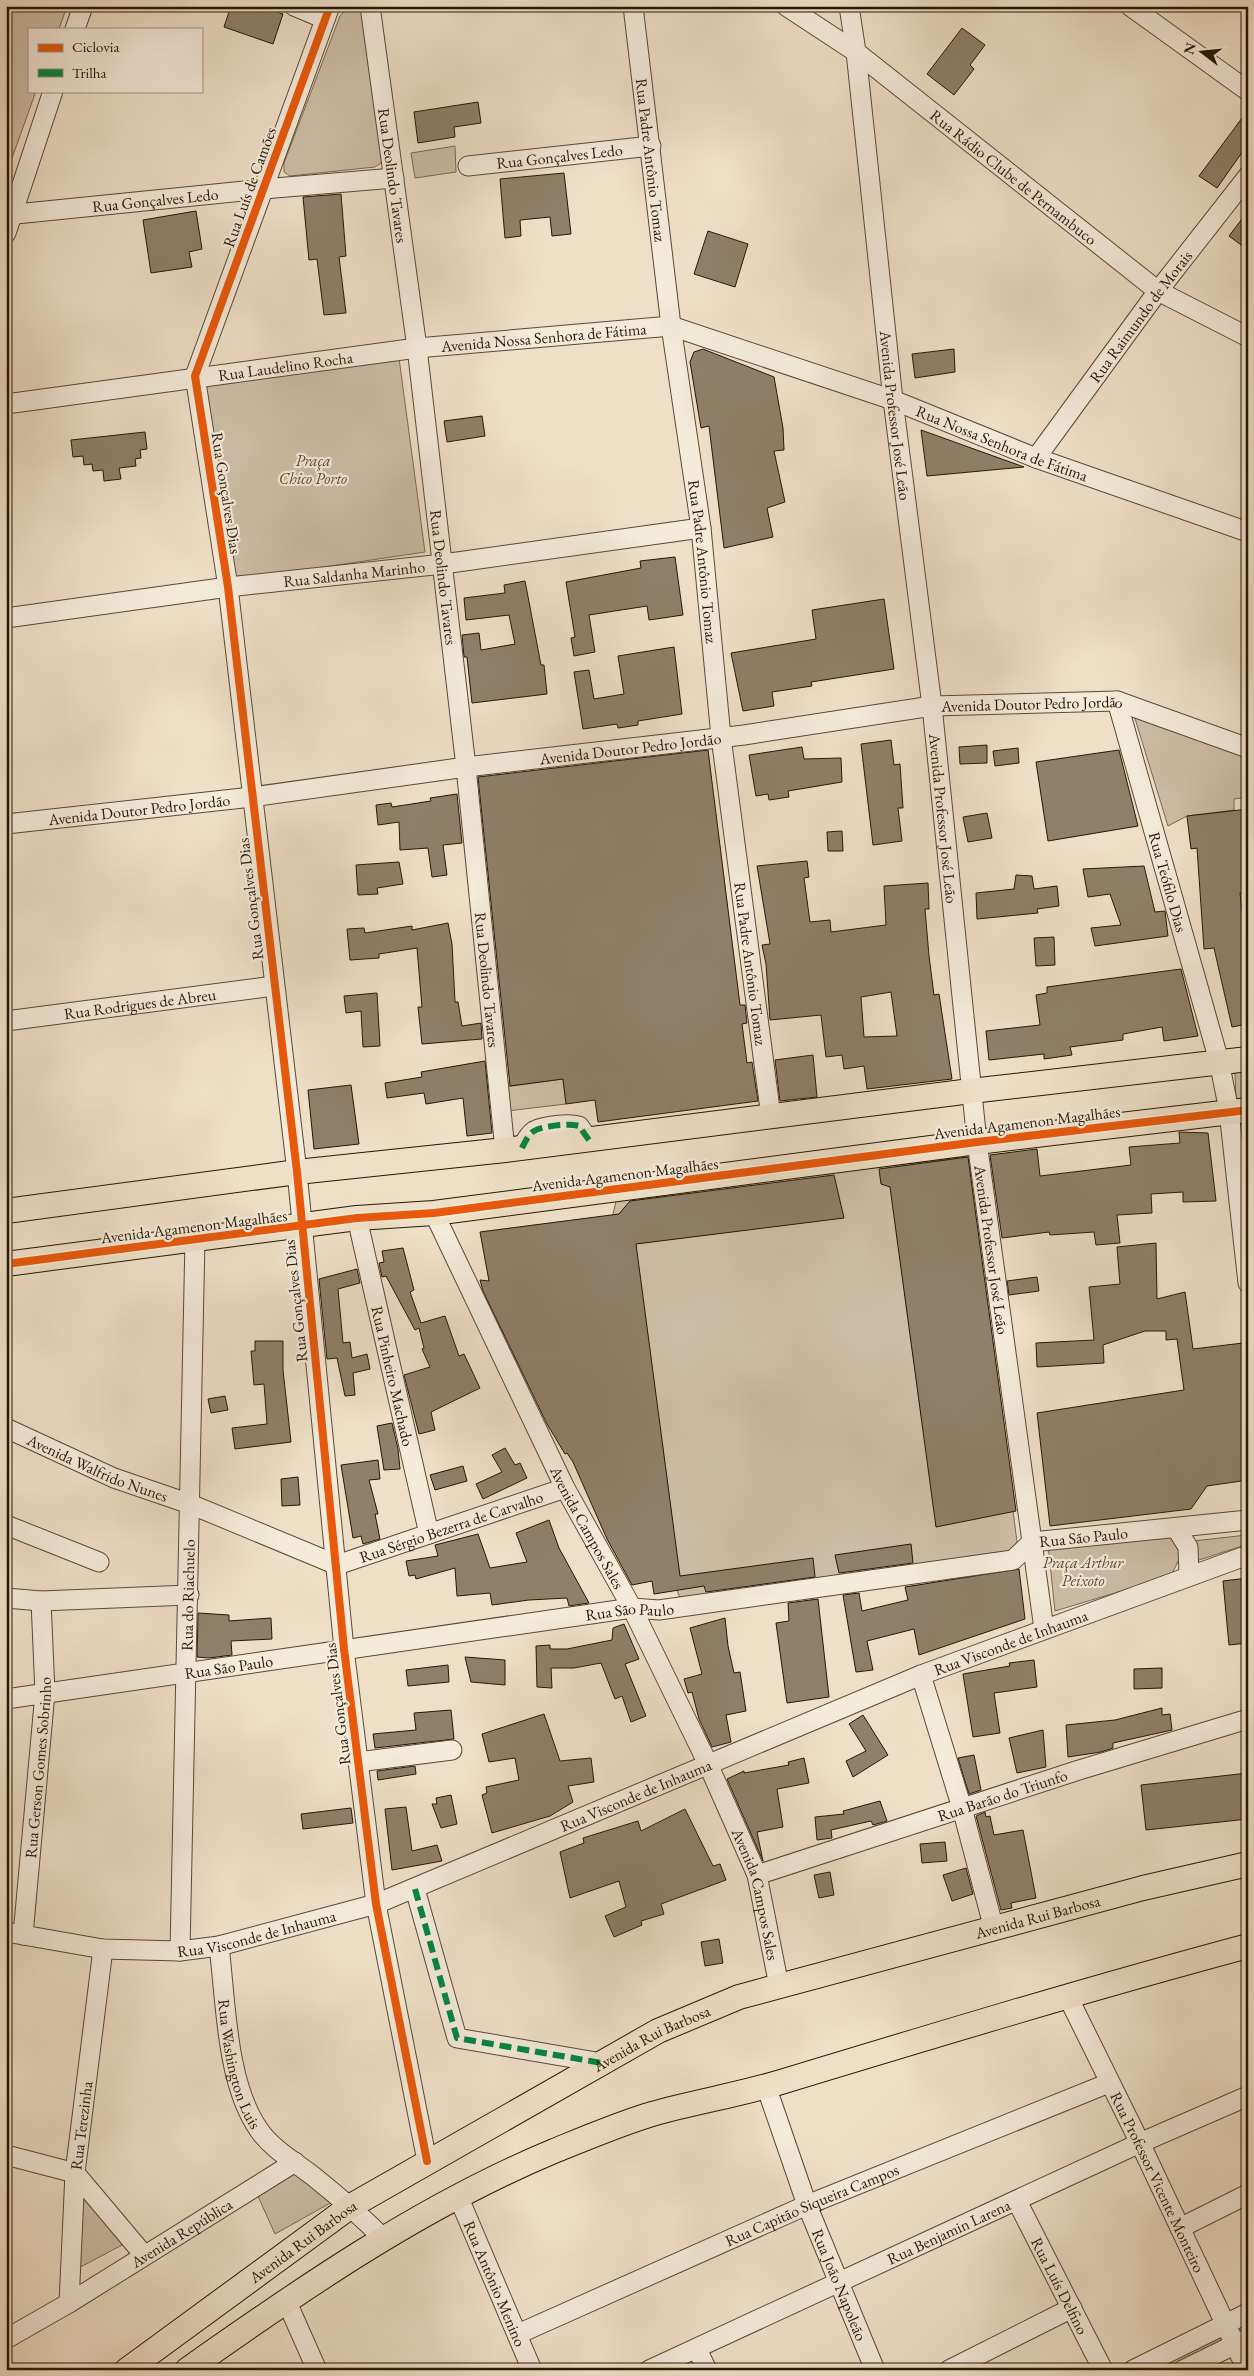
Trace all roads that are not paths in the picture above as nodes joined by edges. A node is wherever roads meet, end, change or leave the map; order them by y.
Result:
1 (83, 6) edge
2 (294, 6) edge
3 (370, 6) edge
4 (633, 6) edge
5 (786, 6) edge
6 (850, 6) edge
7 (1130, 6) edge
8 (328, 13) edge
9 (75, 28) edge
10 (856, 52) junction
11 (1248, 91) edge
12 (53, 92) edge
13 (652, 146) junction
14 (468, 166) dead end
15 (1248, 176) edge
16 (394, 178) junction
17 (263, 189) junction
18 (8, 221) edge
19 (1158, 291) junction
20 (671, 326) junction
21 (1248, 337) edge
22 (417, 348) junction
23 (195, 376) junction
24 (893, 400) junction
25 (6, 404) edge
26 (1036, 458) junction
27 (701, 528) junction
28 (1248, 532) edge
29 (443, 564) junction
30 (228, 587) junction
31 (6, 618) edge
32 (1117, 701) junction
33 (932, 706) junction
34 (721, 737) junction
35 (1248, 748) edge
36 (466, 767) junction
37 (252, 797) junction
38 (6, 824) edge
39 (274, 986) junction
40 (6, 1021) edge
41 (1248, 1059) edge
42 (1219, 1061) junction
43 (971, 1090) junction
44 (1238, 1110) edge
45 (771, 1117) junction
46 (977, 1142) junction
47 (513, 1149) junction
48 (296, 1172) junction
49 (6, 1211) edge
50 (434, 1213) junction
51 (357, 1218) junction
52 (301, 1226) junction
53 (195, 1239) junction
54 (6, 1264) edge
55 (1248, 1283) edge
56 (6, 1428) edge
57 (565, 1488) junction
58 (190, 1504) junction
59 (1248, 1520) edge
60 (6, 1525) edge
61 (1176, 1528) junction
62 (430, 1534) junction
63 (1032, 1542) junction
64 (1248, 1555) edge
65 (99, 1562) dead end
66 (337, 1564) junction
67 (1189, 1576) junction
68 (189, 1595) junction
69 (6, 1598) edge
70 (41, 1601) junction
71 (632, 1608) junction
72 (1044, 1629) junction
73 (344, 1649) junction
74 (186, 1673) junction
75 (920, 1675) junction
76 (45, 1693) junction
77 (6, 1699) edge
78 (1248, 1719) edge
79 (452, 1750) dead end
80 (358, 1762) junction
81 (708, 1764) junction
82 (962, 1808) junction
83 (1248, 1864) edge
84 (757, 1875) junction
85 (415, 1889) junction
86 (376, 1904) junction
87 (994, 1929) junction
88 (14, 1933) edge
89 (220, 1946) junction
90 (1248, 1946) edge
91 (103, 1949) junction
92 (180, 1951) junction
93 (779, 1986) junction
94 (1067, 1995) junction
95 (602, 2063) junction
96 (1109, 2084) junction
97 (766, 2086) junction
98 (1248, 2096) edge
99 (1140, 2143) junction
100 (6, 2155) edge
101 (427, 2161) junction
102 (295, 2162) junction
103 (75, 2173) junction
104 (1248, 2194) edge
105 (458, 2196) junction
106 (1017, 2201) junction
107 (807, 2205) junction
108 (351, 2206) junction
109 (1180, 2228) junction
110 (384, 2239) junction
111 (144, 2256) junction
112 (840, 2282) junction
113 (286, 2300) junction
114 (69, 2303) junction
115 (1072, 2308) junction
116 (1248, 2313) edge
117 (1226, 2324) junction
118 (518, 2334) junction
119 (6, 2339) edge
120 (1241, 2341) edge
121 (697, 2348) junction
122 (127, 2370) edge
123 (187, 2370) edge
124 (317, 2370) edge
125 (532, 2370) edge
126 (649, 2370) edge
127 (707, 2370) edge
128 (875, 2370) edge
129 (949, 2370) edge
130 (1103, 2370) edge
131 (1134, 2370) edge
132 (1183, 2370) edge
133 (1247, 2370) edge

1 - 9 street
2 - 8 street
3 - 16 street, Rua Deolindo Tavares
4 - 13 street, Rua Padre Antônio Tomaz
5 - 10 street, Rua Rádio Clube de Pernambuco
6 - 10 street, Avenida Professor José Leão
7 - 11 street
8 - 17 street, Rua Luís de Camões
10 - 19 street, Rua Rádio Clube de Pernambuco
10 - 24 street, Avenida Professor José Leão
12 - 18 street
13 - 14 street, Rua Gonçalves Ledo
13 - 20 street, Rua Padre Antônio Tomaz
15 - 19 street, Rua Raimundo de Morais
16 - 17 street, Rua Gonçalves Ledo
16 - 22 street, Rua Deolindo Tavares
17 - 18 street, Rua Gonçalves Ledo
17 - 23 street, Rua Luís de Camões
19 - 21 street, Rua Rádio Clube de Pernambuco
19 - 26 street, Rua Raimundo de Morais
20 - 22 street, Avenida Nossa Senhora de Fátima
20 - 24 street, Rua Nossa Senhora de Fátima
20 - 27 street, Rua Padre Antônio Tomaz
22 - 23 street, Rua Laudelino Rocha
22 - 29 street, Rua Deolindo Tavares
23 - 25 street, Rua Laudelino Rocha
23 - 30 street, Rua Gonçalves Dias
24 - 26 street, Rua Nossa Senhora de Fátima
24 - 33 street, Avenida Professor José Leão
26 - 28 street, Rua Nossa Senhora de Fátima
27 - 29 street, Rua Saldanha Marinho
27 - 34 street, Rua Padre Antônio Tomaz
29 - 30 street, Rua Saldanha Marinho
29 - 36 street, Rua Deolindo Tavares
30 - 31 street, Rua Saldanha Marinho
30 - 37 street, Rua Gonçalves Dias
32 - 33 street, Avenida Doutor Pedro Jordão
32 - 35 street, Avenida Doutor Pedro Jordão
32 - 42 street, Rua Teófilo Dias
33 - 34 street, Avenida Doutor Pedro Jordão
33 - 43 street, Avenida Professor José Leão
34 - 36 street, Avenida Doutor Pedro Jordão
34 - 45 street, Rua Padre Antônio Tomaz
36 - 37 street, Avenida Doutor Pedro Jordão
36 - 47 street, Rua Deolindo Tavares
37 - 38 street, Avenida Doutor Pedro Jordão
37 - 39 street, Rua Gonçalves Dias
39 - 40 street, Rua Rodrigues de Abreu
39 - 48 street, Rua Gonçalves Dias
41 - 42 main road
42 - 43 main road
42 - 44 street, Rua Teófilo Dias
43 - 45 main road
43 - 46 street, Avenida Professor José Leão
44 - 46 main road, Avenida Agamenon Magalhães
44 - 55 street, Rua Teófilo Dias
45 - 47 main road
46 - 50 main road, Avenida Agamenon Magalhães
46 - 63 street, Avenida Professor José Leão
47 - 48 main road
48 - 49 main road
48 - 52 street, Rua Gonçalves Dias
50 - 51 main road, Avenida Agamenon Magalhães
50 - 57 street, Avenida Campos Sales
51 - 52 main road, Avenida Agamenon Magalhães
51 - 62 street, Rua Pinheiro Machado
52 - 53 main road, Avenida Agamenon Magalhães
52 - 66 street, Rua Gonçalves Dias
53 - 54 main road, Avenida Agamenon Magalhães
53 - 58 street, Rua do Riachuelo
56 - 58 street, Avenida Walfrido Nunes
57 - 62 street, Rua Sérgio Bezerra de Carvalho
57 - 71 street, Avenida Campos Sales
58 - 66 street, Avenida Walfrido Nunes
58 - 68 street, Rua do Riachuelo
59 - 61 street, Rua São Paulo
60 - 65 street
61 - 63 street, Rua São Paulo
61 - 67 street
62 - 66 street, Rua Sérgio Bezerra de Carvalho
63 - 71 street, Rua São Paulo
63 - 72 street, Avenida Professor José Leão
64 - 67 street, Rua Visconde de Inhauma
66 - 73 street, Rua Gonçalves Dias
67 - 72 street, Rua Visconde de Inhauma
68 - 70 street
68 - 74 street, Rua do Riachuelo
69 - 70 street
70 - 76 street, Rua Gerson Gomes Sobrinho
71 - 73 street, Rua São Paulo
71 - 81 street, Avenida Campos Sales
72 - 75 street, Rua Visconde de Inhauma
73 - 74 street, Rua São Paulo
73 - 80 street, Rua Gonçalves Dias
74 - 76 street, Rua São Paulo
74 - 92 street, Rua do Riachuelo
75 - 81 street, Rua Visconde de Inhauma
75 - 82 street
76 - 77 street, Rua São Paulo
76 - 88 street, Rua Gerson Gomes Sobrinho
78 - 82 street, Rua Barão do Triunfo
79 - 80 street
80 - 86 street, Rua Gonçalves Dias
81 - 84 street, Avenida Campos Sales
81 - 85 street, Rua Visconde de Inhauma
82 - 84 street, Rua Barão do Triunfo
82 - 87 street
83 - 87 main road, Avenida Rui Barbosa
84 - 93 street, Avenida Campos Sales
85 - 86 street, Rua Visconde de Inhauma
85 - 95 street
86 - 89 street, Rua Visconde de Inhauma
86 - 101 street, Rua Gonçalves Dias
87 - 93 main road, Avenida Rui Barbosa
88 - 91 street, Rua Visconde de Inhauma
89 - 92 street, Rua Visconde de Inhauma
89 - 102 street, Rua Washington Luis
90 - 94 main road
91 - 92 street, Rua Visconde de Inhauma
91 - 103 street, Rua Terezinha
93 - 95 main road, Avenida Rui Barbosa
94 - 96 street, Rua Professor Vicente Monteiro
94 - 97 main road
95 - 101 main road, Avenida Rui Barbosa
96 - 99 street, Rua Professor Vicente Monteiro
96 - 107 street, Rua Capitão Siqueira Campos
97 - 105 main road
97 - 107 street, Rua João Napoleão
98 - 99 street, Rua Benjamin Larena
99 - 106 street, Rua Benjamin Larena
99 - 109 street, Rua Professor Vicente Monteiro
100 - 103 street
101 - 108 main road, Avenida Rui Barbosa
102 - 108 street
102 - 111 street, Avenida República
103 - 111 street
103 - 114 street, Rua Terezinha
104 - 109 street
105 - 110 main road
105 - 118 street, Rua Antônio Menino
106 - 112 street, Rua Benjamin Larena
106 - 115 street, Rua Luís Delfino
107 - 112 street, Rua João Napoleão
107 - 118 street, Rua Capitão Siqueira Campos
108 - 110 street
108 - 122 main road, Avenida Rui Barbosa
109 - 117 street, Rua Professor Vicente Monteiro
110 - 113 main road
111 - 114 street, Avenida República
112 - 121 street, Rua Benjamin Larena
112 - 128 street, Rua João Napoleão
113 - 123 main road
113 - 124 street
114 - 119 street, Avenida República
115 - 129 street
115 - 130 street, Rua Luís Delfino
116 - 117 street
117 - 120 street, Rua Professor Vicente Monteiro
117 - 131 street
118 - 125 street, Rua Antônio Menino
120 - 132 street
120 - 133 street, Rua Professor Vicente Monteiro
121 - 126 street, Rua Benjamin Larena
121 - 127 street

